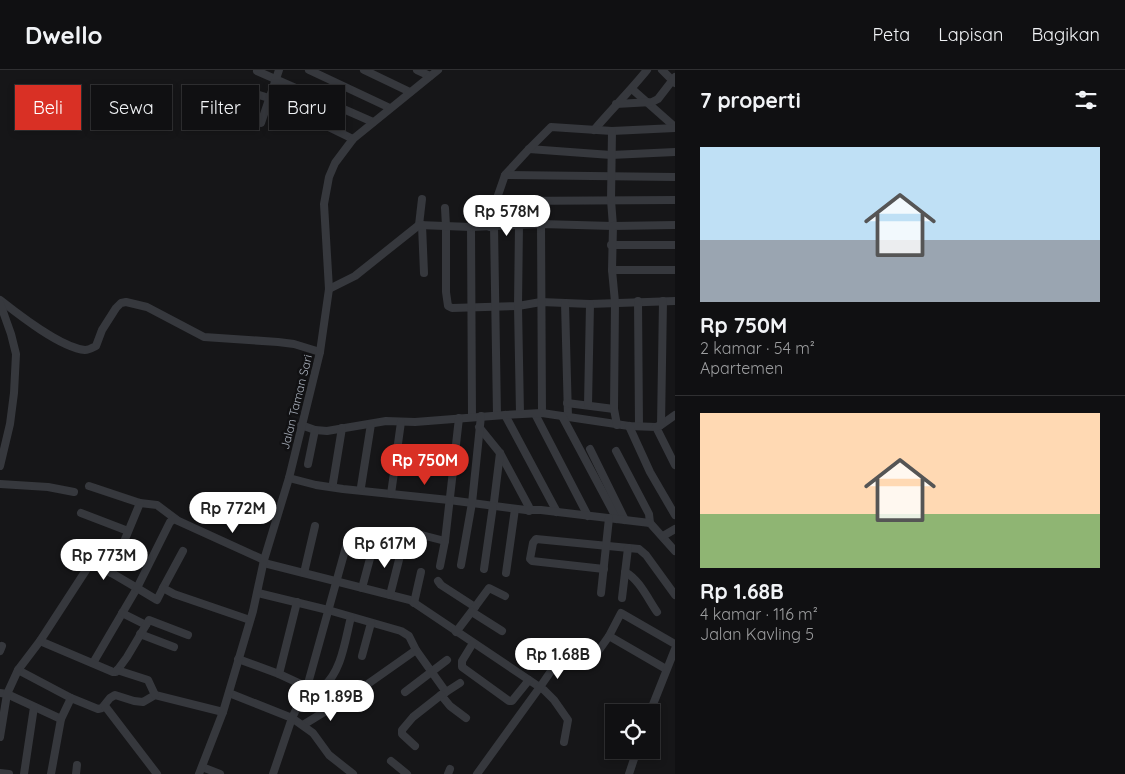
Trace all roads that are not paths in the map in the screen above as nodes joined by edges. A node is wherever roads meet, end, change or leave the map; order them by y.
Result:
1 (309, 70) edge
2 (364, 70) edge
3 (417, 70) edge
4 (438, 70) edge
5 (647, 70) edge
6 (662, 70) edge
7 (257, 71) edge
8 (278, 74) edge
9 (430, 76) junction
10 (674, 80) edge
11 (632, 89) junction
12 (410, 92) junction
13 (259, 95) edge
14 (269, 98) joint
15 (648, 103) junction
16 (616, 104) junction
17 (390, 108) junction
18 (261, 122) dead end
19 (373, 122) junction
20 (675, 128) edge
21 (335, 130) edge
22 (594, 130) junction
23 (612, 131) junction
24 (353, 139) junction
25 (529, 148) junction
26 (675, 152) edge
27 (611, 155) junction
28 (506, 175) junction
29 (611, 177) junction
30 (675, 177) edge
31 (422, 200) dead end
32 (611, 200) junction
33 (675, 200) edge
34 (496, 201) junction
35 (445, 208) dead end
36 (541, 224) junction
37 (421, 225) junction
38 (519, 225) junction
39 (675, 225) edge
40 (446, 226) junction
41 (492, 226) junction
42 (612, 226) junction
43 (471, 227) junction
44 (675, 245) edge
45 (612, 246) junction
46 (612, 270) junction
47 (675, 270) edge
48 (424, 273) dead end
49 (329, 289) junction
50 (675, 300) edge
51 (638, 301) junction
52 (663, 301) junction
53 (0, 302) edge
54 (541, 302) junction
55 (615, 302) junction
56 (565, 303) junction
57 (590, 304) junction
58 (518, 306) junction
59 (494, 307) junction
60 (471, 308) junction
61 (320, 352) junction
62 (567, 403) junction
63 (588, 406) junction
64 (614, 409) junction
65 (520, 414) junction
66 (538, 414) junction
67 (501, 415) junction
68 (675, 415) edge
69 (472, 416) junction
70 (481, 416) junction
71 (565, 416) junction
72 (459, 418) junction
73 (401, 422) junction
74 (371, 424) junction
75 (301, 425) junction
76 (617, 425) junction
77 (629, 426) junction
78 (639, 426) junction
79 (659, 426) junction
80 (479, 427) junction
81 (342, 428) junction
82 (315, 430) junction
83 (590, 449) dead end
84 (616, 451) dead end
85 (500, 453) junction
86 (308, 464) dead end
87 (675, 465) edge
88 (0, 466) edge
89 (289, 478) junction
90 (312, 482) junction
91 (333, 483) junction
92 (0, 484) edge
93 (89, 486) dead end
94 (343, 487) junction
95 (361, 487) junction
96 (374, 490) junction
97 (74, 492) dead end
98 (391, 492) junction
99 (450, 498) junction
100 (472, 501) junction
101 (140, 503) junction
102 (493, 504) junction
103 (515, 509) junction
104 (531, 509) junction
105 (557, 512) junction
106 (81, 513) dead end
107 (675, 515) edge
108 (588, 516) junction
109 (617, 519) junction
110 (177, 520) junction
111 (650, 523) junction
112 (315, 526) dead end
113 (675, 528) edge
114 (128, 531) junction
115 (406, 531) dead end
116 (349, 536) dead end
117 (663, 536) junction
118 (375, 540) dead end
119 (445, 541) junction
120 (606, 545) junction
121 (402, 548) dead end
122 (628, 548) junction
123 (183, 551) dead end
124 (675, 552) edge
125 (81, 555) dead end
126 (92, 561) junction
127 (264, 562) junction
128 (461, 565) dead end
129 (440, 566) dead end
130 (604, 568) junction
131 (484, 569) dead end
132 (111, 572) junction
133 (422, 572) dead end
134 (625, 572) junction
135 (304, 573) junction
136 (506, 573) dead end
137 (336, 581) junction
138 (438, 581) dead end
139 (137, 588) junction
140 (163, 588) junction
141 (362, 588) junction
142 (258, 593) junction
143 (601, 593) dead end
144 (390, 595) junction
145 (675, 595) edge
146 (505, 596) dead end
147 (622, 598) dead end
148 (297, 602) junction
149 (414, 603) junction
150 (473, 609) junction
151 (328, 610) junction
152 (657, 612) dead end
153 (122, 613) junction
154 (351, 617) junction
155 (250, 620) junction
156 (371, 623) junction
157 (146, 625) junction
158 (502, 631) dead end
159 (456, 632) junction
160 (140, 634) junction
161 (188, 635) dead end
162 (608, 636) junction
163 (40, 641) junction
164 (473, 643) junction
165 (675, 644) edge
166 (174, 647) dead end
167 (675, 649) edge
168 (416, 650) junction
169 (362, 656) dead end
170 (238, 659) junction
171 (447, 660) dead end
172 (93, 663) junction
173 (18, 670) junction
174 (117, 670) junction
175 (666, 670) junction
176 (431, 672) junction
177 (279, 674) junction
178 (528, 680) junction
179 (460, 683) dead end
180 (307, 687) junction
181 (323, 687) dead end
182 (542, 689) junction
183 (404, 692) dead end
184 (229, 693) junction
185 (3, 694) edge
186 (443, 694) junction
187 (155, 695) junction
188 (71, 698) junction
189 (653, 704) edge
190 (105, 706) junction
191 (34, 707) junction
192 (223, 712) junction
193 (292, 718) junction
194 (466, 718) dead end
195 (62, 719) junction
196 (1, 720) edge
197 (303, 725) junction
198 (0, 737) edge
199 (564, 742) dead end
200 (415, 746) dead end
201 (634, 759) edge
202 (391, 761) dead end
203 (77, 764) dead end
204 (201, 771) edge
205 (0, 773) edge
206 (9, 774) edge
207 (24, 774) edge
208 (51, 774) edge
209 (76, 774) edge
210 (157, 774) edge
211 (220, 774) edge
212 (273, 774) edge
213 (353, 774) edge
214 (407, 774) edge
215 (477, 774) edge
216 (629, 774) edge

1 - 17 street
2 - 12 street
3 - 9 street
4 - 9 street, Jalan Taman Sari
5 - 11 street
6 - 10 street
7 - 8 street
8 - 19 street
9 - 12 street, Jalan Taman Sari
10 - 15 street
11 - 15 street
11 - 16 street
12 - 17 street, Jalan Taman Sari
13 - 14 street
14 - 18 street
15 - 16 street
15 - 20 street
16 - 22 street
17 - 19 street, Jalan Taman Sari
19 - 24 street, Jalan Taman Sari
20 - 23 street
21 - 24 street
22 - 23 street
22 - 25 street
23 - 27 street
24 - 49 street, Jalan Taman Sari
25 - 27 street
25 - 28 street
26 - 27 street
27 - 29 street
28 - 29 street
28 - 34 street
29 - 30 street
29 - 32 street
31 - 37 street
32 - 33 street
32 - 34 street
32 - 42 street
34 - 41 street
35 - 40 street
36 - 38 street
36 - 42 street
36 - 54 street
37 - 40 street
37 - 48 street
37 - 49 street
38 - 41 street
38 - 58 street
39 - 42 street
40 - 43 street
40 - 60 street
41 - 43 street
41 - 59 street
42 - 45 street
43 - 60 street
44 - 45 street
45 - 46 street
46 - 47 street
46 - 55 street
49 - 61 street, Jalan Taman Sari
50 - 52 street
51 - 52 street
51 - 55 street
51 - 78 street
52 - 79 street
53 - 61 street
53 - 88 street
54 - 56 street
54 - 58 street
54 - 66 street
55 - 57 street
55 - 64 street
56 - 57 street
56 - 62 street
57 - 63 street
58 - 59 street
58 - 65 street
59 - 60 street
59 - 67 street
60 - 69 street
61 - 75 street, Jalan Taman Sari
62 - 63 street
62 - 71 street
63 - 64 street
64 - 76 street
65 - 66 street
65 - 67 street
66 - 71 street
66 - 108 street
67 - 70 street
67 - 105 street
68 - 79 street
69 - 70 street
69 - 72 street
70 - 80 street
71 - 76 street
71 - 109 street
72 - 73 street
72 - 99 street
73 - 74 street
73 - 98 street
74 - 81 street
74 - 95 street
75 - 82 street
75 - 89 street, Jalan Taman Sari
76 - 77 street
77 - 78 street
77 - 107 street
78 - 79 street
79 - 87 street
80 - 85 street
80 - 100 street
81 - 82 street
81 - 91 street
82 - 86 street
83 - 109 street
84 - 111 street
85 - 102 street
85 - 104 street
89 - 90 street
89 - 127 street, Jalan Taman Sari
90 - 91 street
90 - 94 street
91 - 94 street
92 - 97 street
93 - 101 street
94 - 95 street
94 - 96 street
95 - 96 street
96 - 98 street
98 - 99 street
99 - 100 street
99 - 119 street
100 - 102 street
100 - 128 street
101 - 110 street
101 - 114 street
102 - 103 street
102 - 104 street
102 - 131 street
103 - 104 street
103 - 136 street
104 - 105 street
105 - 108 street
106 - 114 street
108 - 109 street
109 - 111 street
109 - 120 street
110 - 127 street
110 - 139 street
111 - 117 street
112 - 135 street
113 - 117 street
114 - 132 street
115 - 119 street
116 - 137 street
117 - 124 street
118 - 141 street
119 - 129 street
120 - 122 street
120 - 130 street
120 - 130 street
121 - 144 street
122 - 134 street
122 - 145 street
123 - 140 street
125 - 126 street
126 - 132 street
126 - 163 street
127 - 135 street
127 - 142 street, Jalan Taman Sari
130 - 143 street
132 - 139 street
133 - 149 street
134 - 147 street
134 - 152 street
135 - 137 street
137 - 141 street
137 - 151 street
138 - 150 street
139 - 140 street
139 - 153 street
140 - 155 street
141 - 144 street
142 - 148 street
142 - 155 street, Jalan Taman Sari
144 - 149 street
146 - 150 street
148 - 151 street
148 - 177 street
149 - 159 street
150 - 158 street
150 - 159 street
151 - 154 street
151 - 180 street
153 - 157 street
153 - 172 street
154 - 156 street
154 - 181 street
155 - 170 street, Jalan Taman Sari
156 - 168 street
156 - 169 street
157 - 160 street
157 - 161 street
159 - 164 street
160 - 166 street
160 - 174 street
162 - 165 street
162 - 175 street
162 - 182 street
163 - 172 street
163 - 173 street
164 - 178 street
164 - 178 street
167 - 175 street
168 - 176 street
168 - 197 street
170 - 177 street
170 - 184 street, Jalan Taman Sari
171 - 176 street
172 - 174 street
173 - 185 street
173 - 188 street
174 - 187 street
175 - 189 street
176 - 183 street
176 - 186 street
177 - 180 street
178 - 182 street
179 - 186 street
180 - 193 street
182 - 199 street
182 - 215 street
184 - 192 street, Jalan Taman Sari
184 - 193 street
185 - 191 street
185 - 196 street
186 - 194 street
186 - 200 street
187 - 190 street
187 - 192 street
188 - 190 street
188 - 195 street
190 - 210 street
191 - 195 street
191 - 207 street
192 - 204 street, Jalan Taman Sari
193 - 197 street
193 - 212 street
195 - 208 street
196 - 198 street
197 - 213 street
201 - 216 street
202 - 214 street
203 - 209 street
204 - 211 street
205 - 206 street

